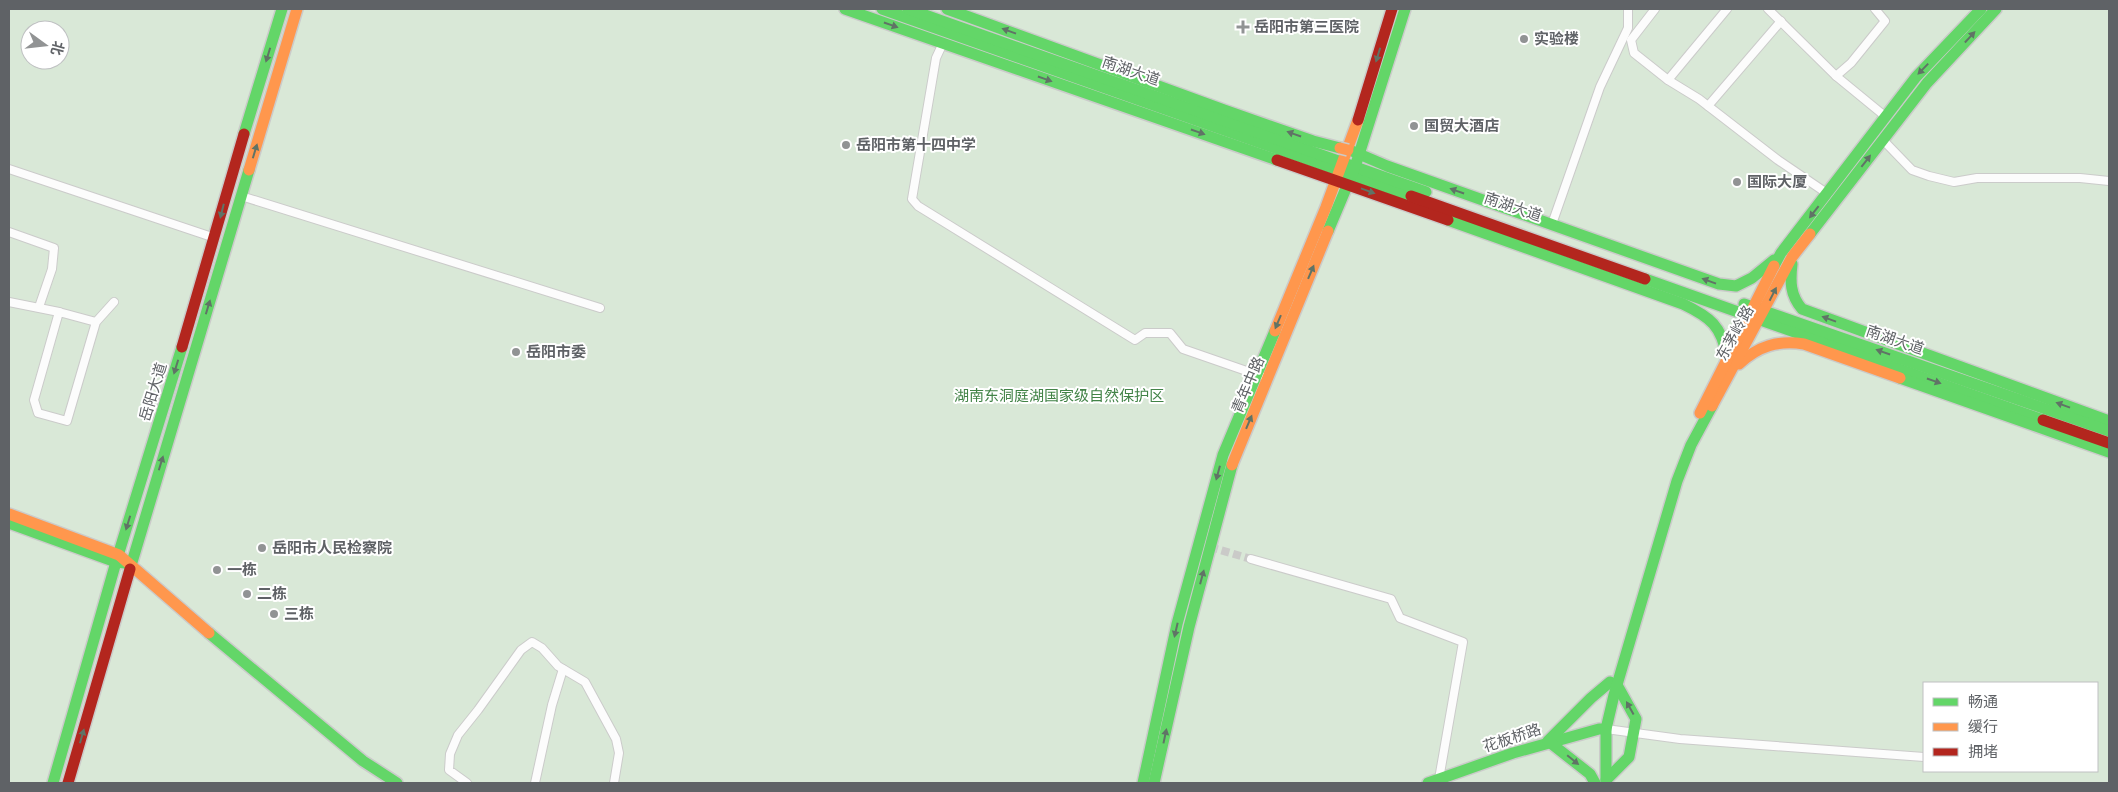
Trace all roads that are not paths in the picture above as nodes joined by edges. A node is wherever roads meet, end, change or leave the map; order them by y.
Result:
1 (282, 9) edge
2 (297, 9) edge
3 (845, 9) edge
4 (882, 9) edge
5 (908, 9) edge
6 (947, 9) edge
7 (1392, 9) edge
8 (1404, 9) edge
9 (1628, 9) edge
10 (1655, 9) edge
11 (1727, 9) edge
12 (1768, 9) edge
13 (1875, 9) edge
14 (1981, 9) edge
15 (1996, 9) edge
16 (1781, 22) junction
17 (943, 43) junction
18 (1836, 76) junction
19 (1668, 80) junction
20 (1708, 106) junction
21 (1886, 117) junction
22 (1883, 140) junction
23 (1349, 151) junction
24 (9, 169) edge
25 (1340, 171) junction
26 (1351, 175) junction
27 (2109, 182) edge
28 (1828, 194) junction
29 (241, 196) junction
30 (1552, 224) junction
31 (9, 232) edge
32 (215, 238) junction
33 (1787, 255) junction
34 (9, 302) edge
35 (114, 302) dead end
36 (39, 307) junction
37 (600, 308) dead end
38 (1751, 311) junction
39 (59, 312) junction
40 (1762, 315) junction
41 (96, 322) junction
42 (1728, 357) junction
43 (1730, 374) junction
44 (1262, 376) junction
45 (2010, 402) junction
46 (2109, 421) edge
47 (2109, 431) edge
48 (2109, 443) edge
49 (2109, 452) edge
50 (9, 514) edge
51 (9, 523) edge
52 (117, 559) junction
53 (1251, 559) tunnel mouth
54 (131, 564) junction
55 (563, 669) junction
56 (1613, 684) junction
57 (1603, 729) junction
58 (1633, 734) junction
59 (1548, 741) junction
60 (1923, 757) edge
61 (1434, 781) edge
62 (1602, 782) edge
63 (53, 783) edge
64 (68, 783) edge
65 (396, 783) edge
66 (467, 783) edge
67 (535, 783) edge
68 (614, 783) edge
69 (1143, 783) edge
70 (1154, 783) edge

1 -> 32 main road, 岳阳大道
29 -> 2 main road, 岳阳大道
3 -> 17 main road
4 - 25 main road, 南湖大道
5 - 25 main road, 南湖大道
23 -> 6 main road
7 -> 25 main road, 青年中路
8 - 23 main road, 青年中路
9 - 30 street
10 - 19 street
11 - 19 street
12 - 16 street
13 - 18 street
14 -> 21 main road, 东茅岭路
22 -> 15 main road, 东茅岭路
16 - 18 street
16 - 20 street
17 -> 25 main road
17 - 44 street
18 - 21 street
19 - 20 street
20 - 28 street
21 - 28 main road, 东茅岭路
22 - 27 street
33 -> 22 main road, 东茅岭路
23 - 26 main road, 青年中路
30 -> 23 main road
24 - 32 street
25 - 26 main road, 南湖大道
25 - 26 main road
25 -> 44 main road, 青年中路
26 - 38 main road, 南湖大道
26 -> 42 main road
44 -> 26 main road, 青年中路
28 -> 33 main road, 东茅岭路
29 - 37 street
54 -> 29 main road, 岳阳大道
33 -> 30 main road
31 - 36 street
32 -> 52 main road, 岳阳大道
33 - 38 main road, 东茅岭路
40 -> 33 main road, 东茅岭路
46 -> 33 main road
34 - 36 street
35 - 41 street
36 - 39 street
38 - 40 main road, 南湖大道
38 - 42 main road, 东茅岭路
39 - 41 street
39 - 41 street
40 - 43 main road, 东茅岭路
40 - 45 main road, 南湖大道
42 - 56 main road, 东茅岭路
43 -> 49 main road
43 - 56 main road, 东茅岭路
44 -> 69 main road, 青年中路
70 -> 44 main road, 青年中路
45 - 47 main road, 南湖大道
45 - 48 main road
50 - 52 main road
51 - 52 main road
52 - 54 main road
52 - 63 main road, 岳阳大道
53 - 61 street
64 -> 54 main road, 岳阳大道
54 - 65 main road
55 - 66 street
55 - 67 street
55 - 68 street
56 - 57 main road, 东茅岭路
58 -> 56 main road
56 - 59 main road
57 - 58 street
57 - 59 main road, 花板桥路
57 - 62 main road, 东茅岭路
58 - 60 street
58 - 62 main road
59 - 61 main road, 花板桥路
59 -> 62 main road

